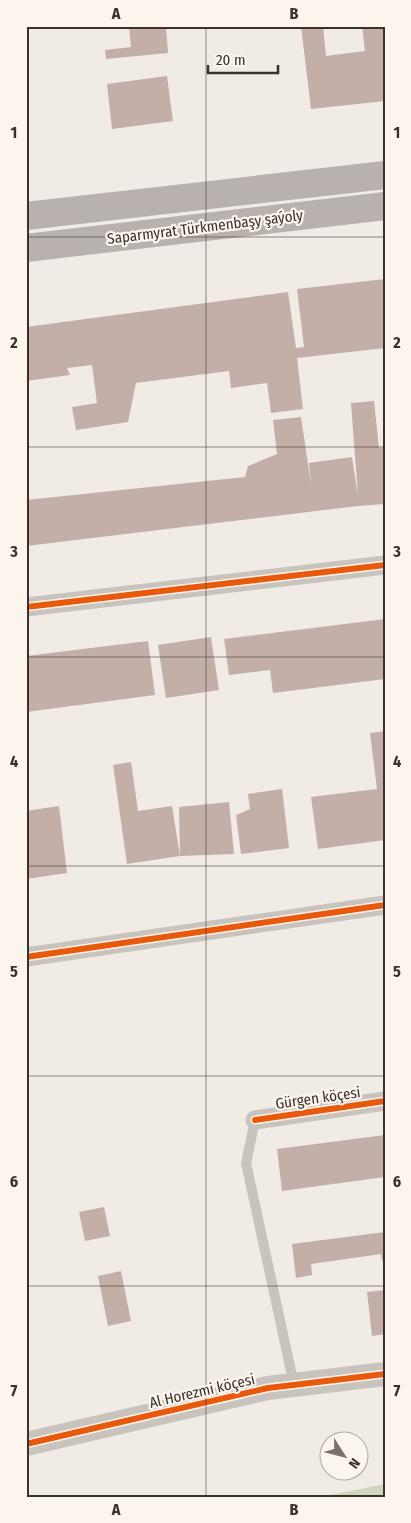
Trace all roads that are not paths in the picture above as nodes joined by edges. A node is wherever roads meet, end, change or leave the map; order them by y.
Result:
1 (385, 175) edge
2 (385, 206) edge
3 (26, 216) edge
4 (26, 248) edge
5 (385, 565) edge
6 (26, 607) edge
7 (385, 905) edge
8 (26, 957) edge
9 (385, 1101) edge
10 (255, 1120) joint
11 (385, 1374) edge
12 (294, 1385) junction
13 (26, 1444) edge

1 - 3 main road, Saparmyrat Türkmenbaşy şaýoly
2 - 4 main road, Saparmyrat Türkmenbaşy şaýoly
5 - 6 street
7 - 8 street
9 - 10 street, Gürgen köçesi
10 - 12 lane
11 - 12 street, Al Horezmi köçesi
12 - 13 street, Al Horezmi köçesi

